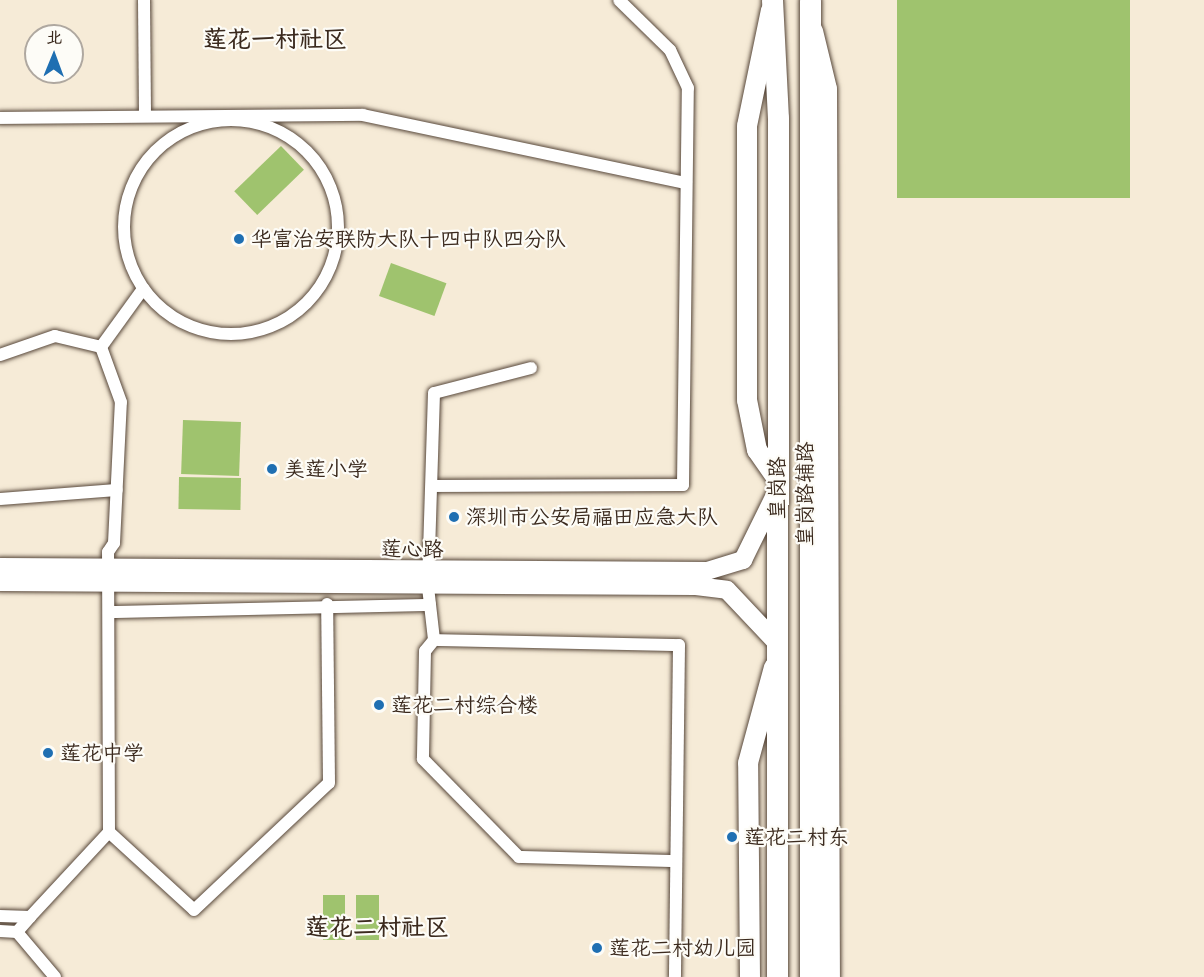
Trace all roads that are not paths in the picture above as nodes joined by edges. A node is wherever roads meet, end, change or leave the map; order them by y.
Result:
1 (144, 0) edge
2 (620, 0) edge
3 (772, 4) edge
4 (810, 7) edge
5 (145, 115) junction
6 (0, 118) edge
7 (686, 183) junction
8 (142, 289) junction
9 (101, 347) junction
10 (0, 355) edge
11 (531, 368) dead end
12 (777, 485) junction
13 (434, 486) junction
14 (117, 490) junction
15 (0, 499) edge
16 (0, 567) edge
17 (108, 575) junction
18 (428, 580) junction
19 (0, 582) edge
20 (327, 604) junction
21 (430, 605) junction
22 (111, 612) junction
23 (434, 640) junction
24 (777, 649) junction
25 (109, 832) junction
26 (674, 861) junction
27 (0, 916) edge
28 (30, 917) junction
29 (0, 931) edge
30 (17, 933) junction
31 (55, 977) edge
32 (675, 977) edge
33 (750, 977) edge
34 (777, 977) edge
35 (810, 977) edge
36 (830, 977) edge

1 - 5 street
2 - 7 street
3 - 12 highway, 皇岗路
3 - 12 main road, 皇岗路辅路
4 - 35 highway, 皇岗路
4 - 36 main road, 皇岗路辅路
5 - 6 street
5 - 7 street
7 - 13 street
8 - 8 street
8 - 9 street
9 - 10 street
9 - 14 street
11 - 13 street
12 - 18 main road, 莲心路
12 - 24 highway, 皇岗路
13 - 18 street
14 - 15 street
14 - 17 street
16 - 17 main road, 莲心路
17 - 18 main road, 莲心路
17 - 19 main road, 莲心路
17 - 22 street
18 - 21 street
18 - 24 main road, 莲心路
20 - 21 street
20 - 22 street
20 - 25 street
21 - 23 street
22 - 25 street
23 - 26 street
23 - 26 street
24 - 33 main road
24 - 34 highway, 皇岗路
25 - 28 street
26 - 32 street
27 - 28 street
28 - 30 street
29 - 30 street
30 - 31 street

